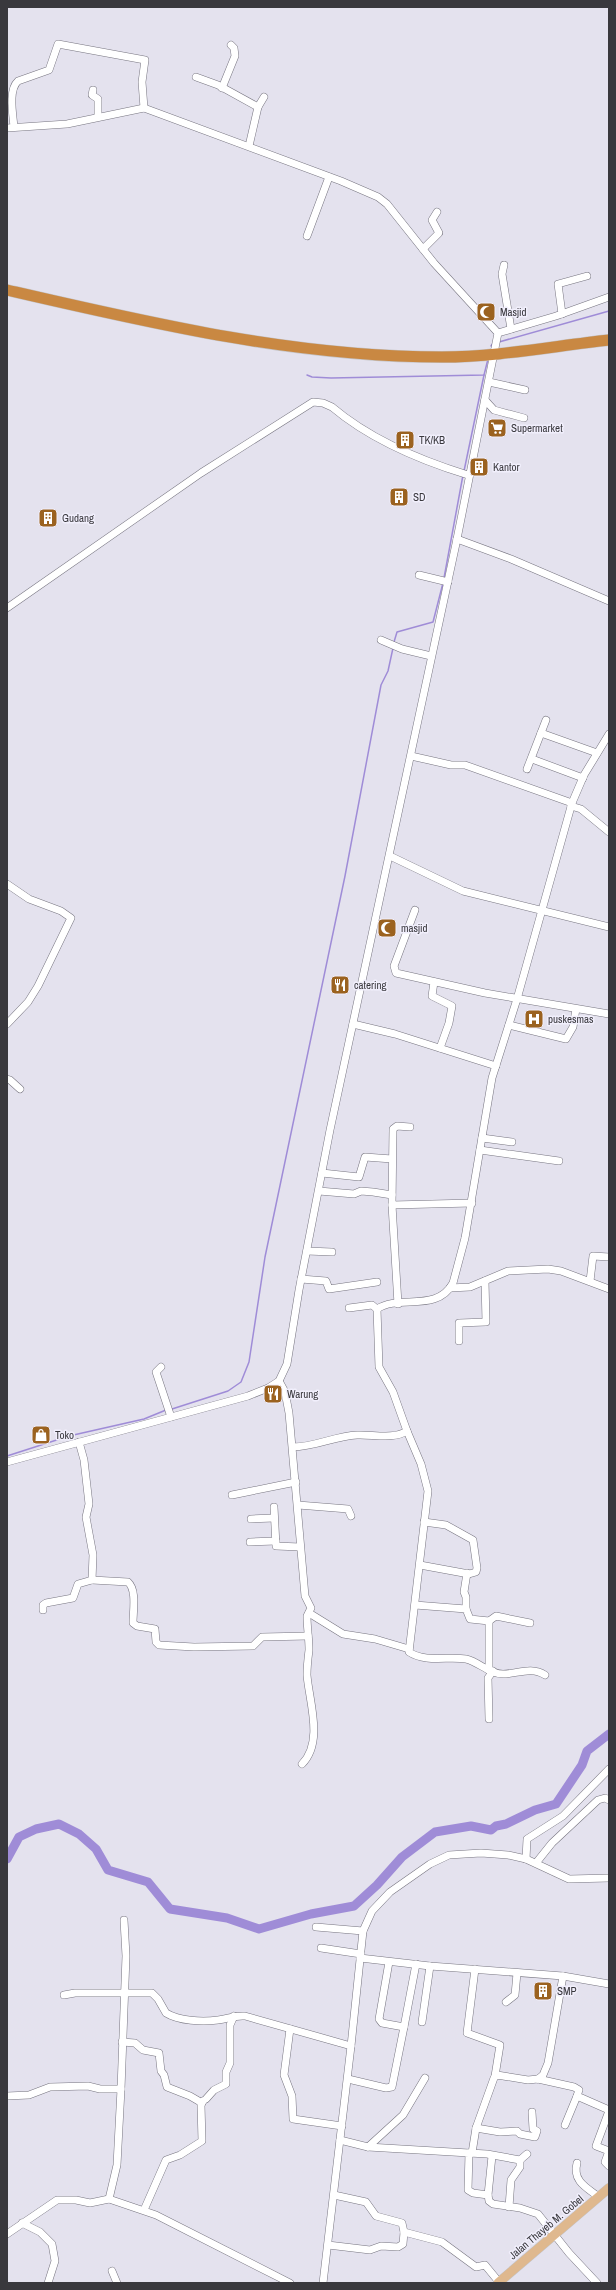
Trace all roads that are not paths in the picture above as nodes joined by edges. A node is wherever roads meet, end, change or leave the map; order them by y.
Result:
1 (231, 45) dead end
2 (196, 77) dead end
3 (222, 88) junction
4 (93, 90) dead end
5 (264, 97) dead end
6 (144, 108) junction
7 (258, 108) junction
8 (98, 117) junction
9 (10, 128) edge
10 (249, 146) junction
11 (329, 177) junction
12 (437, 212) dead end
13 (307, 236) dead end
14 (423, 249) junction
15 (504, 265) dead end
16 (587, 276) dead end
17 (7, 290) edge
18 (609, 297) edge
19 (562, 314) junction
20 (511, 329) junction
21 (609, 340) edge
22 (497, 342) junction
23 (490, 382) junction
24 (525, 390) dead end
25 (485, 400) junction
26 (524, 418) dead end
27 (464, 474) junction
28 (457, 539) junction
29 (419, 575) dead end
30 (448, 582) junction
31 (609, 601) edge
32 (7, 608) edge
33 (381, 640) dead end
34 (431, 656) junction
35 (546, 720) dead end
36 (541, 733) junction
37 (609, 734) edge
38 (597, 753) junction
39 (410, 756) junction
40 (532, 759) junction
41 (527, 769) dead end
42 (583, 778) junction
43 (572, 804) junction
44 (609, 832) edge
45 (390, 856) junction
46 (7, 884) edge
47 (415, 910) dead end
48 (542, 910) junction
49 (609, 927) edge
50 (434, 982) junction
51 (517, 999) junction
52 (576, 1009) junction
53 (609, 1014) edge
54 (7, 1024) edge
55 (353, 1024) junction
56 (509, 1025) junction
57 (440, 1048) junction
58 (496, 1066) junction
59 (7, 1079) edge
60 (20, 1089) dead end
61 (410, 1126) dead end
62 (482, 1138) junction
63 (512, 1142) dead end
64 (480, 1150) junction
65 (392, 1159) junction
66 (559, 1161) dead end
67 (322, 1173) junction
68 (319, 1191) junction
69 (392, 1195) junction
70 (472, 1203) junction
71 (392, 1205) junction
72 (307, 1251) junction
73 (332, 1252) dead end
74 (609, 1256) edge
75 (301, 1279) junction
76 (485, 1281) junction
77 (590, 1281) junction
78 (377, 1282) dead end
79 (450, 1288) junction
80 (609, 1289) edge
81 (398, 1304) junction
82 (349, 1308) dead end
83 (377, 1309) junction
84 (459, 1341) dead end
85 (161, 1367) dead end
86 (279, 1381) junction
87 (171, 1414) junction
88 (407, 1431) junction
89 (79, 1442) junction
90 (293, 1447) junction
91 (7, 1462) edge
92 (296, 1482) junction
93 (232, 1495) dead end
94 (298, 1505) junction
95 (274, 1507) dead end
96 (351, 1516) dead end
97 (274, 1518) junction
98 (251, 1519) dead end
99 (424, 1522) junction
100 (276, 1541) junction
101 (250, 1542) dead end
102 (300, 1547) junction
103 (420, 1564) junction
104 (467, 1573) junction
105 (92, 1580) junction
106 (415, 1605) junction
107 (466, 1609) junction
108 (43, 1610) dead end
109 (309, 1613) junction
110 (489, 1621) junction
111 (530, 1623) dead end
112 (308, 1636) junction
113 (409, 1649) junction
114 (491, 1670) junction
115 (545, 1674) dead end
116 (489, 1718) dead end
117 (302, 1764) dead end
118 (609, 1769) edge
119 (609, 1800) edge
120 (526, 1859) junction
121 (536, 1863) junction
122 (609, 1878) edge
123 (124, 1920) dead end
124 (316, 1927) dead end
125 (363, 1931) junction
126 (321, 1948) dead end
127 (361, 1956) junction
128 (389, 1962) junction
129 (416, 1964) junction
130 (430, 1966) junction
131 (476, 1969) junction
132 (517, 1973) junction
133 (563, 1976) junction
134 (609, 1984) edge
135 (124, 1994) junction
136 (64, 1995) dead end
137 (506, 2002) dead end
138 (234, 2016) junction
139 (422, 2022) dead end
140 (404, 2027) junction
141 (290, 2029) junction
142 (122, 2042) junction
143 (352, 2046) junction
144 (495, 2076) junction
145 (425, 2078) dead end
146 (348, 2079) junction
147 (538, 2079) junction
148 (121, 2089) junction
149 (7, 2096) edge
150 (577, 2096) junction
151 (204, 2101) junction
152 (609, 2110) edge
153 (532, 2112) dead end
154 (566, 2125) dead end
155 (342, 2126) junction
156 (476, 2128) junction
157 (340, 2140) junction
158 (368, 2147) junction
159 (609, 2151) edge
160 (470, 2153) junction
161 (527, 2154) dead end
162 (492, 2156) junction
163 (520, 2160) junction
164 (577, 2164) dead end
165 (609, 2166) edge
166 (609, 2188) edge
167 (334, 2195) junction
168 (488, 2195) junction
169 (599, 2197) junction
170 (109, 2199) junction
171 (509, 2207) junction
172 (144, 2210) junction
173 (22, 2223) junction
174 (404, 2232) junction
175 (7, 2234) edge
176 (555, 2235) junction
177 (328, 2245) junction
178 (112, 2271) dead end
179 (498, 2282) edge
180 (48, 2283) edge
181 (117, 2283) edge
182 (290, 2283) edge
183 (324, 2283) edge
184 (598, 2283) edge

1 - 3 street
2 - 3 street
3 - 7 street
4 - 8 street
5 - 7 street
6 - 8 street
6 - 9 street
6 - 10 street
7 - 10 street
8 - 9 street
10 - 11 street
11 - 13 street
11 - 14 street
12 - 14 street
14 - 22 street
15 - 20 street
16 - 19 street
17 - 22 highway
18 - 19 street
19 - 20 street
20 - 22 street
21 - 22 highway
22 - 23 street
23 - 24 street
23 - 25 street
25 - 26 street
25 - 27 street
27 - 28 street
27 - 32 street
28 - 30 street
28 - 31 street
29 - 30 street
30 - 34 street
33 - 34 street
34 - 39 street
35 - 36 street
36 - 38 street
36 - 40 street
37 - 38 street
38 - 42 street
39 - 43 street
39 - 45 street
40 - 41 street
40 - 42 street
42 - 43 street
43 - 44 street
43 - 48 street
45 - 48 street
45 - 55 street
46 - 54 street
47 - 50 street
48 - 49 street
48 - 51 street
50 - 51 street
50 - 57 street
51 - 52 street
51 - 56 street
52 - 53 street
52 - 56 street
55 - 57 street
55 - 67 street
56 - 58 street
57 - 58 street
58 - 62 street
59 - 60 street
61 - 65 street
62 - 63 street
62 - 64 street
64 - 66 street
64 - 70 street
65 - 67 street
65 - 69 street
67 - 68 street
68 - 69 street
68 - 72 street
69 - 71 street
70 - 71 street
70 - 79 street
71 - 81 street
72 - 73 street
72 - 75 street
74 - 77 street
75 - 78 street
75 - 86 street
76 - 77 street
76 - 79 street
76 - 84 street
77 - 80 street
79 - 81 street
81 - 83 street
82 - 83 street
83 - 88 street
85 - 87 street
86 - 87 street
86 - 90 street
87 - 89 street
88 - 90 street
88 - 99 street
89 - 91 street
89 - 105 street
90 - 92 street
92 - 93 street
92 - 94 street
94 - 96 street
94 - 102 street
95 - 97 street
97 - 98 street
97 - 100 street
99 - 103 street
99 - 104 street
100 - 101 street
100 - 102 street
102 - 109 street
103 - 104 street
103 - 106 street
104 - 107 street
105 - 108 street
105 - 112 street
106 - 107 street
106 - 113 street
107 - 110 street
109 - 112 street
109 - 113 street
110 - 111 street
110 - 114 street
112 - 117 street
113 - 114 street
114 - 115 street
114 - 116 street
118 - 120 street
119 - 121 street
120 - 121 street
120 - 125 street
121 - 122 street
123 - 135 street
124 - 125 street
125 - 127 street
126 - 127 street
127 - 128 street
127 - 143 street
128 - 129 street
128 - 140 street
129 - 130 street
129 - 140 street
130 - 131 street
130 - 139 street
131 - 132 street
131 - 144 street
132 - 133 street
132 - 137 street
133 - 134 street
133 - 147 street
135 - 136 street
135 - 138 street
135 - 142 street
138 - 141 street
138 - 151 street
140 - 146 street
141 - 143 street
141 - 155 street
142 - 148 street
142 - 151 street
143 - 146 street
144 - 147 street
144 - 156 street
145 - 158 street
146 - 155 street
147 - 150 street
148 - 149 street
148 - 170 street
150 - 152 street
150 - 154 street
151 - 172 street
152 - 159 street
153 - 156 street
155 - 157 street
156 - 160 street
157 - 158 street
157 - 167 street
158 - 160 street
159 - 165 street
160 - 162 street
160 - 168 street
161 - 163 street
162 - 163 street
162 - 168 street
163 - 171 street
164 - 169 street
166 - 169 main road, Jalan Thayeb M. Gobel
167 - 174 street
167 - 177 street
168 - 171 street
169 - 176 main road, Jalan Thayeb M. Gobel
170 - 172 street
170 - 173 street
171 - 176 street
172 - 182 street
173 - 175 street
173 - 180 street
174 - 177 street
174 - 179 street
176 - 179 main road, Jalan Thayeb M. Gobel
176 - 184 street
177 - 183 street
178 - 181 street

